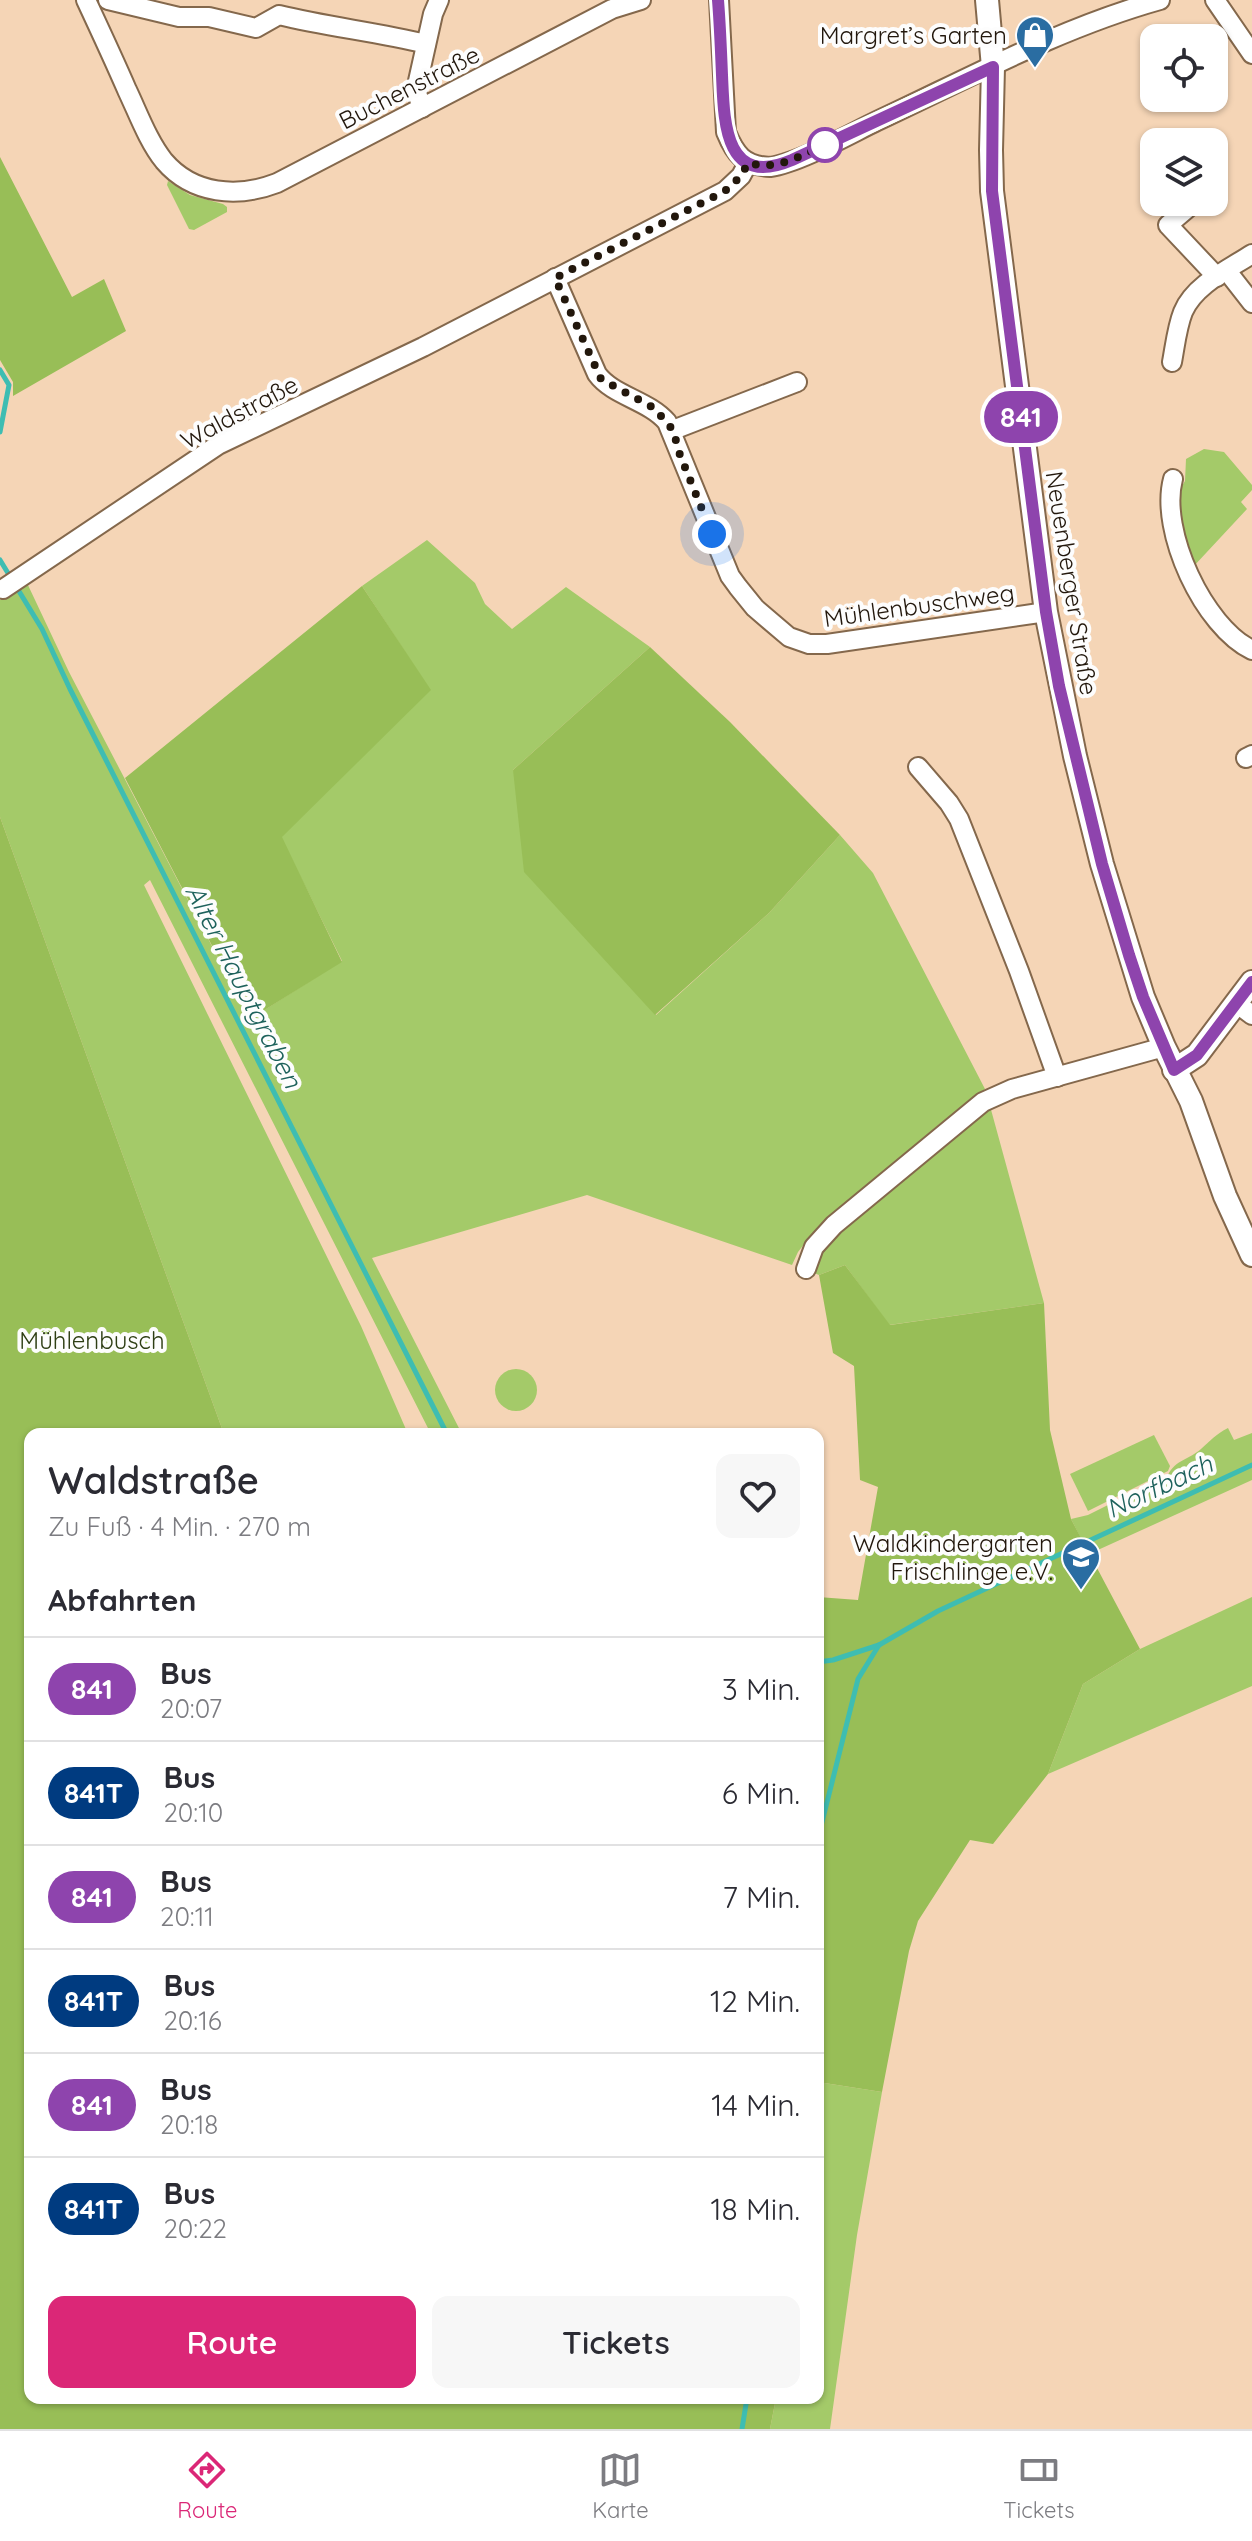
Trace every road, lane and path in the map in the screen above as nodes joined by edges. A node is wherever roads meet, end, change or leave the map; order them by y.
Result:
1 (439, 0) edge
2 (638, 0) edge
3 (719, 0) edge
4 (987, 0) edge
5 (1160, 0) edge
6 (1215, 0) edge
7 (98, 2) edge
8 (426, 44) junction
9 (1252, 54) edge
10 (993, 67) junction
11 (422, 108) junction
12 (748, 163) junction
13 (1179, 216) edge
14 (1252, 254) edge
15 (1222, 274) junction
16 (555, 278) junction
17 (1252, 303) edge
18 (1172, 362) dead end
19 (797, 382) dead end
20 (673, 430) junction
21 (1173, 479) dead end
22 (3, 589) dead end
23 (1046, 612) junction
24 (1252, 650) edge
25 (918, 767) dead end
26 (1252, 982) edge
27 (1244, 1009) edge
28 (1164, 1047) junction
29 (1174, 1070) junction
30 (1057, 1077) junction
31 (1252, 1255) edge
32 (806, 1269) dead end

1 - 8 street
2 - 11 street, Buchenstraße
3 - 12 street
4 - 10 street, Neuenberger Straße
5 - 10 street
6 - 9 street
7 - 8 street
7 - 11 street, Buchenstraße
8 - 11 street
10 - 12 street
10 - 23 street, Neuenberger Straße
12 - 16 street, Waldstraße
13 - 15 street
14 - 15 street
15 - 17 street
15 - 18 street
16 - 20 street
16 - 22 street, Waldstraße
19 - 20 street
20 - 23 street, Mühlenbuschweg
21 - 24 street
23 - 28 street, Neuenberger Straße
25 - 30 street
26 - 27 street
27 - 29 street
28 - 29 street, Neuenberger Straße
28 - 30 street
29 - 31 street, Neuenberger Straße
30 - 32 street

